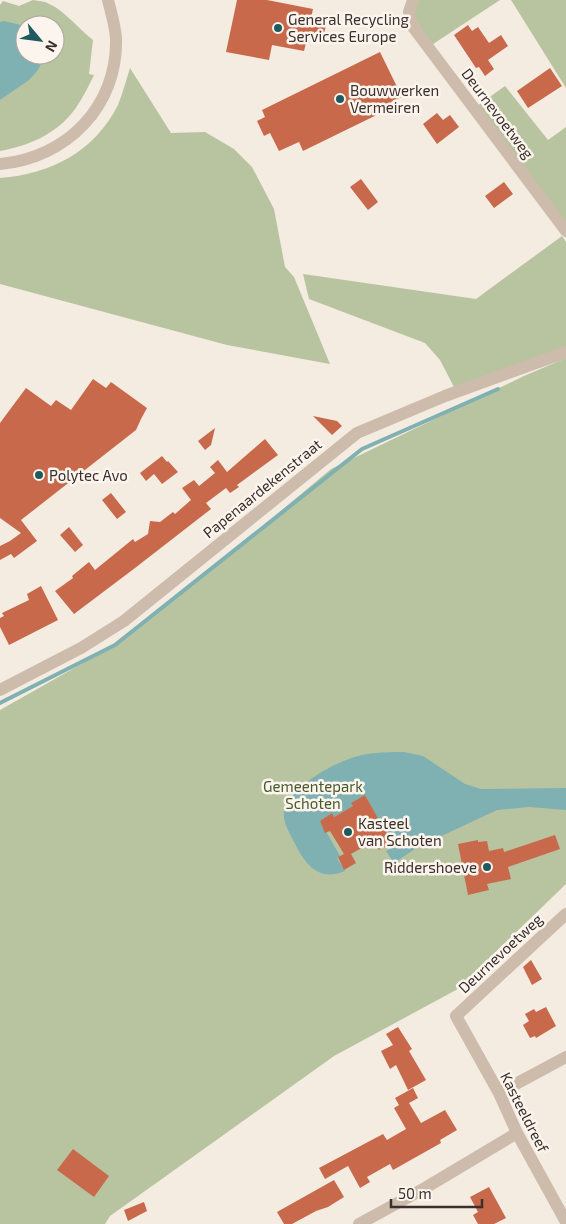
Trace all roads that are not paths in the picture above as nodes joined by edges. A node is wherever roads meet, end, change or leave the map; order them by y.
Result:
1 (108, 0) edge
2 (411, 6) edge
3 (0, 164) edge
4 (566, 231) edge
5 (566, 352) edge
6 (0, 690) edge
7 (566, 914) edge
8 (456, 1016) joint
9 (566, 1057) edge
10 (499, 1094) junction
11 (516, 1133) junction
12 (566, 1222) edge
13 (359, 1224) edge

1 - 3 street
2 - 4 street, Deurnevoetweg
5 - 6 street, Papenaardekenstraat
7 - 8 street, Deurnevoetweg
8 - 10 street, Kasteeldreef
9 - 10 street
10 - 11 street, Kasteeldreef
11 - 12 street, Kasteeldreef
11 - 13 street

